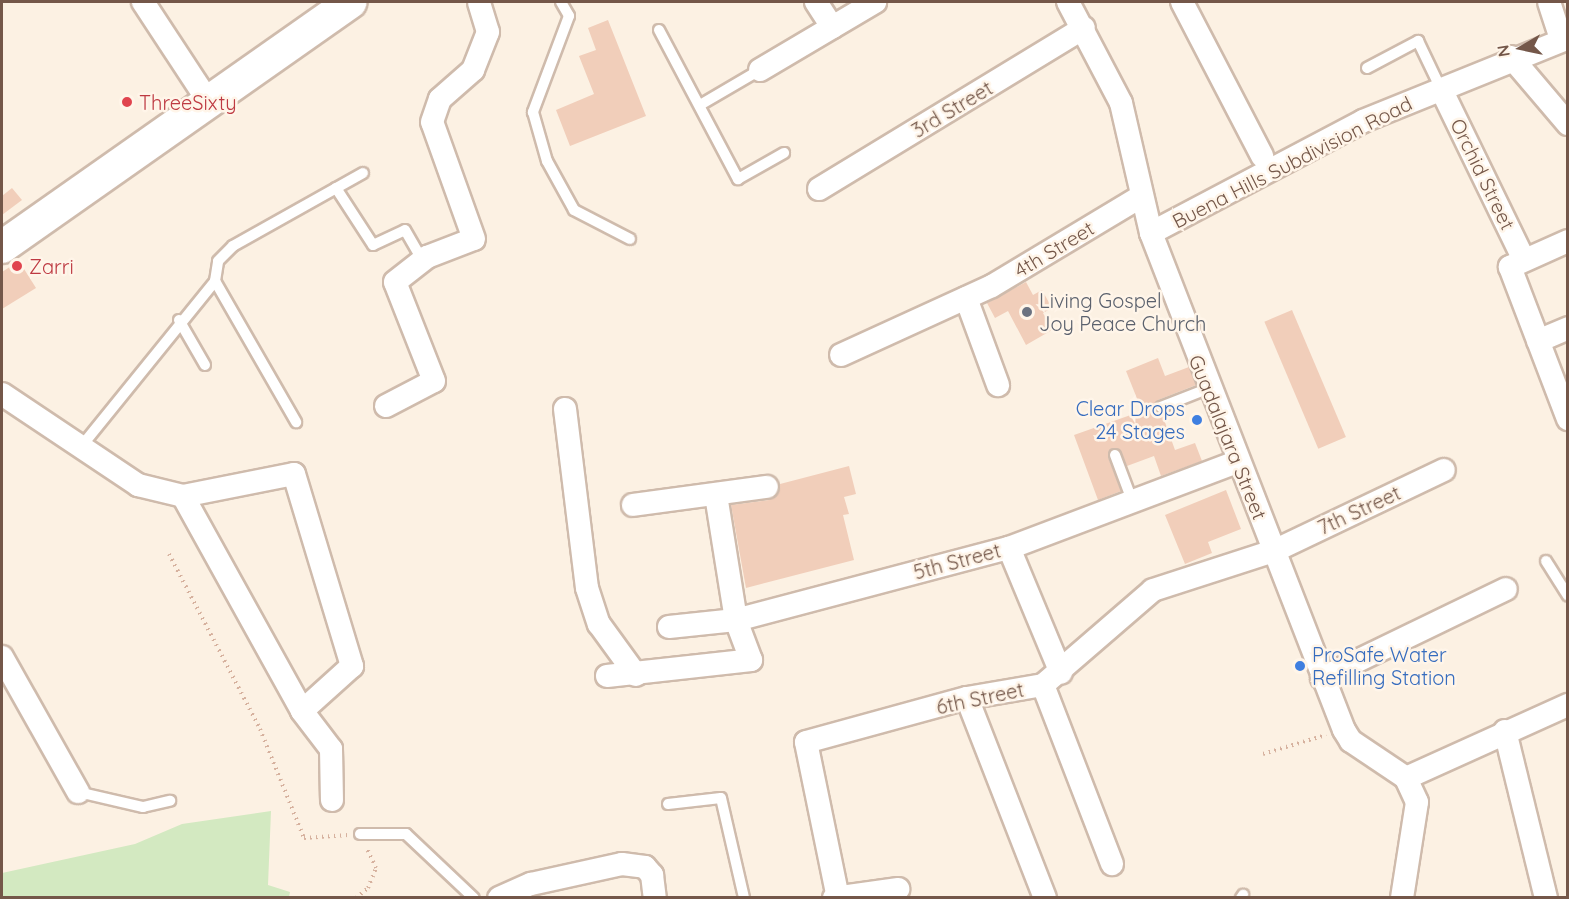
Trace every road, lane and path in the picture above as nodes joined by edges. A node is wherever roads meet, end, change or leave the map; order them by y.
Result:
1 (143, 2) edge
2 (351, 2) edge
3 (479, 2) edge
4 (561, 2) edge
5 (816, 2) edge
6 (875, 2) edge
7 (1068, 2) edge
8 (1182, 2) edge
9 (1549, 2) edge
10 (832, 27) junction
11 (1084, 28) junction
12 (659, 30) dead end
13 (1564, 38) edge
14 (1511, 57) junction
15 (1367, 68) dead end
16 (760, 70) joint
17 (1441, 89) junction
18 (208, 101) junction
19 (700, 105) junction
20 (1568, 124) edge
21 (784, 153) dead end
22 (1262, 156) dead end
23 (363, 173) dead end
24 (336, 188) junction
25 (819, 189) dead end
26 (1140, 197) junction
27 (1151, 233) junction
28 (630, 239) dead end
29 (1568, 241) edge
30 (2, 247) edge
31 (422, 260) junction
32 (1517, 263) junction
33 (215, 281) junction
34 (966, 298) junction
35 (179, 320) junction
36 (1568, 328) edge
37 (1538, 341) junction
38 (842, 355) dead end
39 (205, 365) dead end
40 (998, 385) dead end
41 (1208, 389) junction
42 (1563, 393) edge
43 (2, 394) edge
44 (386, 406) dead end
45 (1161, 407) dead end
46 (565, 409) dead end
47 (1568, 419) edge
48 (296, 422) dead end
49 (80, 448) junction
50 (1115, 455) dead end
51 (1237, 462) junction
52 (1444, 470) dead end
53 (767, 487) dead end
54 (716, 495) junction
55 (183, 496) junction
56 (1133, 503) junction
57 (633, 505) dead end
58 (1009, 548) junction
59 (1274, 551) junction
60 (169, 554) dead end
61 (1546, 561) dead end
62 (1506, 589) dead end
63 (1568, 596) edge
64 (736, 620) junction
65 (669, 627) dead end
66 (2, 657) edge
67 (636, 675) junction
68 (607, 676) dead end
69 (1323, 678) junction
70 (1052, 679) junction
71 (968, 698) junction
72 (1568, 705) edge
73 (302, 711) junction
74 (1344, 730) junction
75 (1505, 731) junction
76 (1263, 754) dead end
77 (1406, 778) junction
78 (78, 792) joint
79 (332, 800) dead end
80 (170, 801) dead end
81 (668, 804) dead end
82 (360, 834) junction
83 (1112, 864) dead end
84 (898, 889) dead end
85 (356, 897) edge
86 (474, 897) edge
87 (499, 897) edge
88 (655, 897) edge
89 (744, 897) edge
90 (837, 897) edge
91 (1045, 897) edge
92 (1402, 897) edge
93 (1546, 897) edge

1 - 18 street
2 - 18 main road
3 - 31 street
4 - 28 lane
5 - 10 street
6 - 10 street
7 - 11 street, Guadalajara Street
8 - 22 street
9 - 13 street
10 - 16 street
11 - 25 street, 3rd Street
11 - 26 street, Guadalajara Street
12 - 19 lane
13 - 14 street, Buena Hills Subdivision Road
14 - 17 street, Buena Hills Subdivision Road
14 - 20 street
15 - 17 lane
16 - 19 lane
17 - 27 street, Buena Hills Subdivision Road
17 - 32 street, Orchid Street
18 - 30 main road
19 - 21 lane
23 - 24 lane
24 - 31 lane
24 - 33 lane
26 - 27 street, Guadalajara Street
26 - 34 street, 4th Street
27 - 41 street, Guadalajara Street
29 - 32 street
31 - 44 street
32 - 37 street, Orchid Street
33 - 35 lane
33 - 48 lane
34 - 38 street, 4th Street
34 - 40 street
35 - 39 lane
35 - 49 lane
36 - 37 street
37 - 42 street, Orchid Street
41 - 45 lane
41 - 51 street, Guadalajara Street
42 - 47 street, Orchid Street
43 - 49 street
46 - 67 street
49 - 55 street
50 - 56 lane
51 - 56 street, 5th Street
51 - 59 street, Guadalajara Street
52 - 59 street, 7th Street
53 - 54 street
54 - 57 street
54 - 64 street
55 - 73 street
55 - 73 street
56 - 58 street, 5th Street
58 - 64 street, 5th Street
58 - 70 street
59 - 69 street, Guadalajara Street
59 - 70 street
60 - 82 path
61 - 63 lane
62 - 69 street
64 - 65 street, 5th Street
64 - 67 street
66 - 78 street
67 - 68 street
69 - 74 street, Guadalajara Street
70 - 71 street, 6th Street
70 - 83 street
71 - 90 street, 6th Street
71 - 91 street
72 - 75 street
73 - 79 street
74 - 76 path
74 - 77 street, Guadalajara Street
75 - 77 street
75 - 93 street
77 - 92 street
78 - 80 lane
81 - 89 lane
82 - 85 path
82 - 86 lane
84 - 90 street
87 - 88 street

